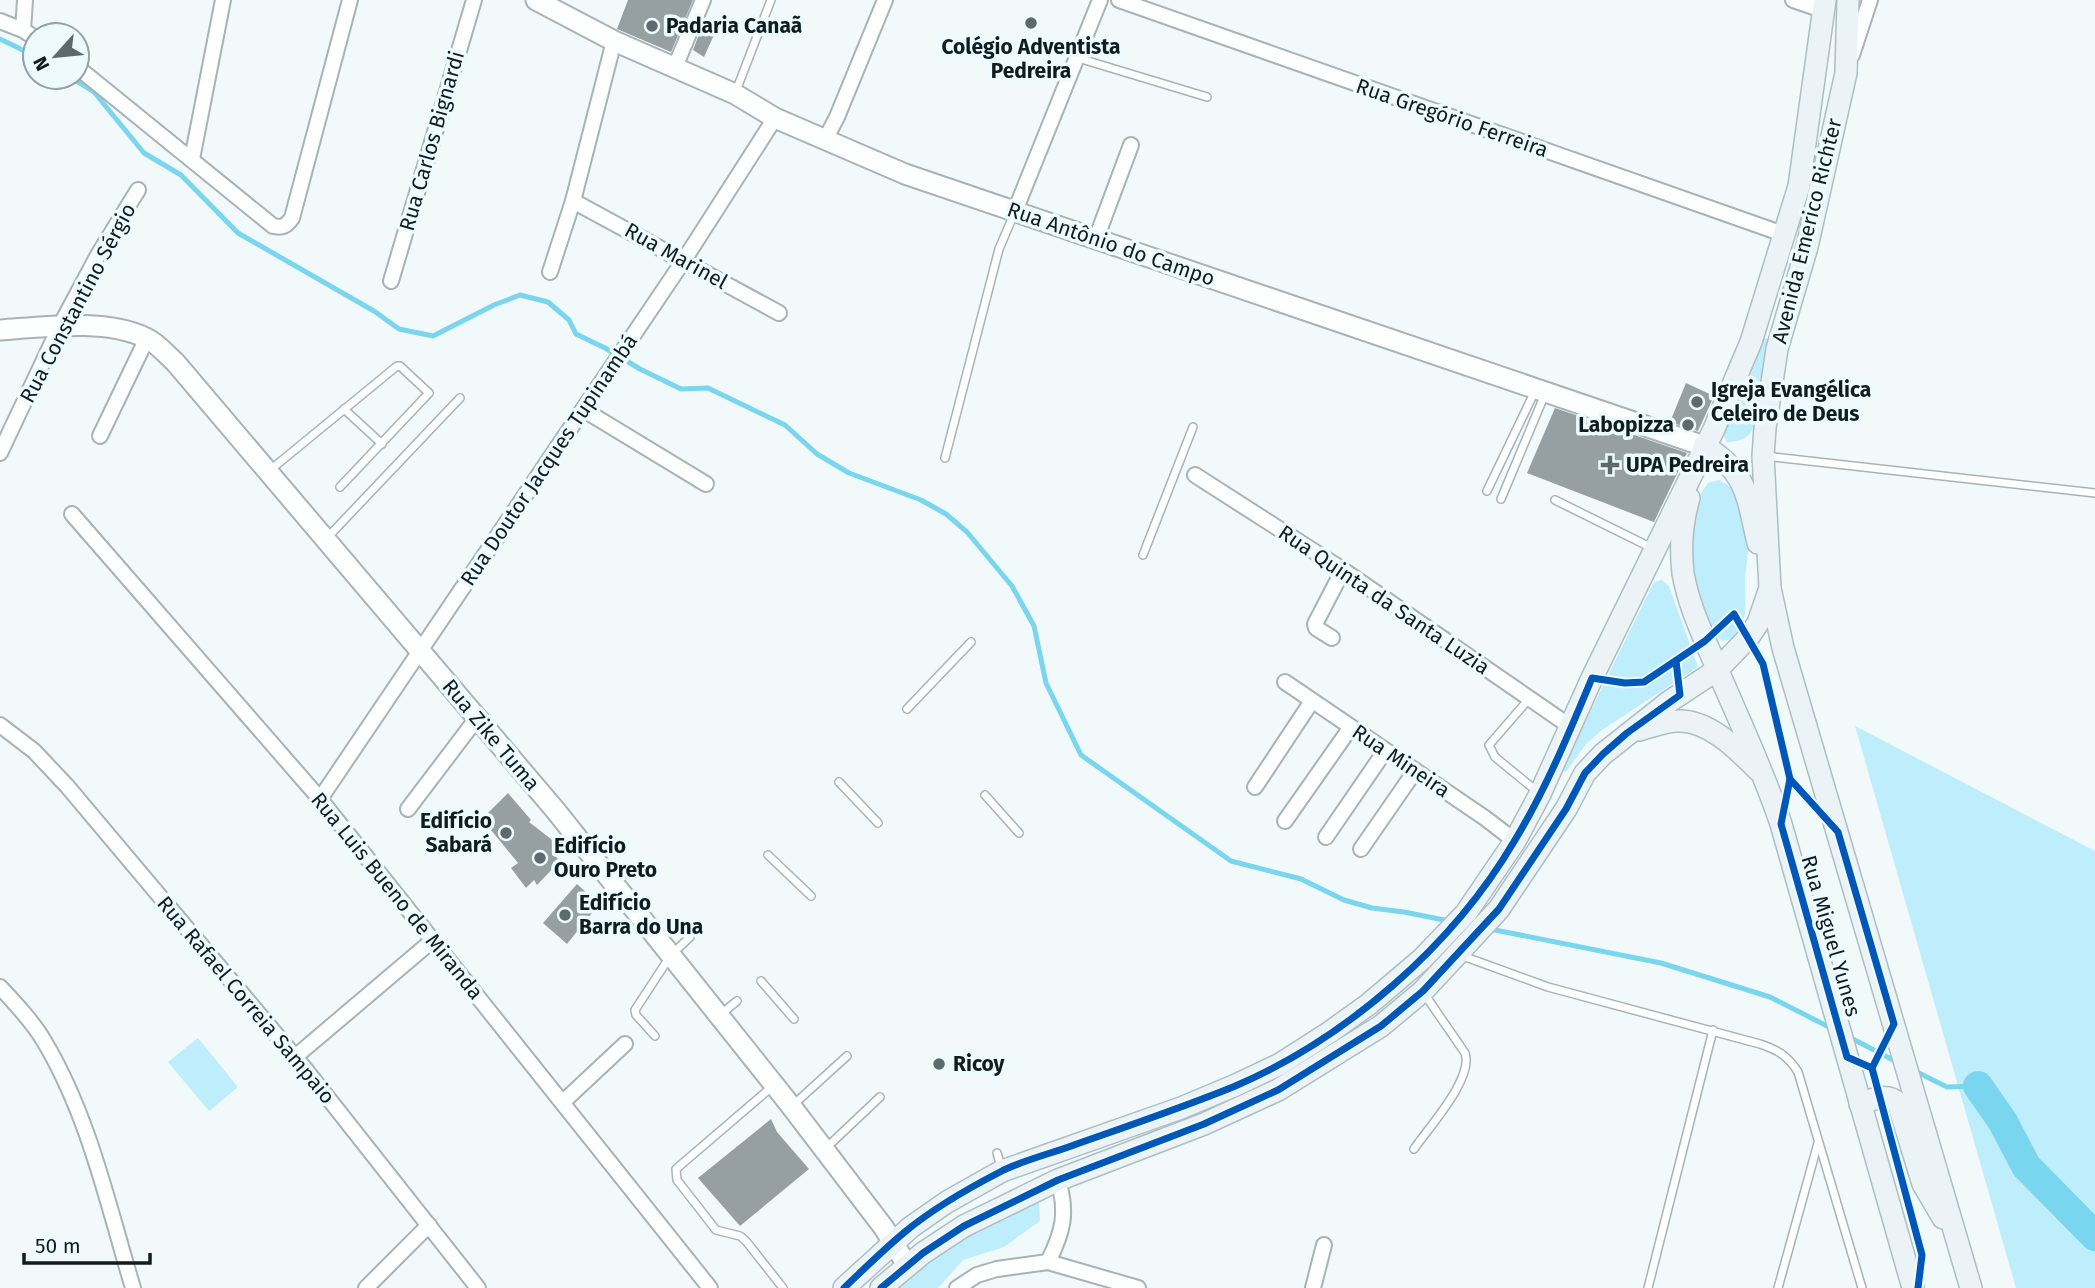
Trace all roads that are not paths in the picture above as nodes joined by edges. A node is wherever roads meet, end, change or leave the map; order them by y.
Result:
1 (25, 0) edge
2 (223, 0) edge
3 (350, 0) edge
4 (474, 0) edge
5 (536, 0) edge
6 (703, 0) edge
7 (771, 0) edge
8 (885, 0) edge
9 (1100, 0) edge
10 (1119, 0) edge
11 (1793, 0) edge
12 (1848, 0) edge
13 (1870, 0) edge
14 (1825, 6) edge
15 (0, 21) edge
16 (27, 21) edge
17 (21, 30) edge
18 (614, 41) junction
19 (1078, 58) junction
20 (675, 67) junction
21 (1846, 73) junction
22 (91, 78) edge
23 (735, 94) junction
24 (1207, 97) dead end
25 (775, 117) junction
26 (825, 140) junction
27 (1131, 145) dead end
28 (192, 159) junction
29 (138, 190) dead end
30 (573, 201) junction
31 (1016, 211) junction
32 (1786, 235) junction
33 (1096, 239) junction
34 (684, 260) junction
35 (550, 272) dead end
36 (391, 281) dead end
37 (779, 313) dead end
38 (60, 326) junction
39 (0, 330) edge
40 (147, 338) junction
41 (1540, 392) junction
42 (460, 398) dead end
43 (344, 409) junction
44 (584, 410) junction
45 (1193, 427) dead end
46 (100, 436) dead end
47 (382, 444) junction
48 (1704, 446) junction
49 (0, 453) edge
50 (1763, 456) junction
51 (944, 458) dead end
52 (1177, 468) junction
53 (268, 471) junction
54 (1195, 475) joint
55 (706, 484) dead end
56 (340, 487) dead end
57 (1487, 491) dead end
58 (2095, 493) edge
59 (1501, 499) dead end
60 (1555, 500) dead end
61 (72, 514) dead end
62 (326, 539) junction
63 (1656, 550) junction
64 (1143, 555) dead end
65 (1343, 570) junction
66 (1770, 588) junction
67 (1332, 639) dead end
68 (971, 642) dead end
69 (421, 650) junction
70 (1717, 670) junction
71 (1285, 682) dead end
72 (1529, 699) junction
73 (1312, 701) junction
74 (907, 709) dead end
75 (477, 718) junction
76 (0, 725) edge
77 (1352, 727) junction
78 (1572, 727) junction
79 (1627, 733) junction
80 (1385, 751) junction
81 (1415, 771) junction
82 (1765, 777) junction
83 (839, 782) dead end
84 (1255, 787) dead end
85 (1540, 794) junction
86 (985, 795) dead end
87 (320, 799) junction
88 (408, 809) dead end
89 (1285, 821) dead end
90 (878, 823) dead end
91 (1019, 833) dead end
92 (1326, 837) dead end
93 (1515, 841) junction
94 (1361, 849) dead end
95 (768, 855) dead end
96 (811, 896) dead end
97 (690, 937) dead end
98 (433, 940) junction
99 (1459, 954) junction
100 (671, 955) junction
101 (761, 981) dead end
102 (0, 988) edge
103 (1423, 991) junction
104 (737, 1001) dead end
105 (720, 1016) junction
106 (794, 1019) dead end
107 (1713, 1030) junction
108 (655, 1035) dead end
109 (625, 1044) dead end
110 (847, 1056) dead end
111 (295, 1057) junction
112 (775, 1085) junction
113 (880, 1097) dead end
114 (563, 1102) junction
115 (1860, 1104) junction
116 (791, 1106) junction
117 (1818, 1142) junction
118 (824, 1149) junction
119 (1414, 1149) dead end
120 (1058, 1180) junction
121 (429, 1225) junction
122 (893, 1242) junction
123 (1958, 1244) junction
124 (1324, 1245) dead end
125 (1048, 1262) junction
126 (907, 1265) junction
127 (133, 1288) edge
128 (366, 1288) edge
129 (478, 1288) edge
130 (710, 1288) edge
131 (783, 1288) edge
132 (844, 1288) edge
133 (881, 1288) edge
134 (957, 1288) edge
135 (1139, 1288) edge
136 (1313, 1288) edge
137 (1648, 1288) edge
138 (1778, 1288) edge
139 (1862, 1288) edge
140 (1913, 1288) edge
141 (1971, 1288) edge

1 - 16 street
2 - 28 street
3 - 28 street
4 - 36 street, Rua Carlos Bignardi
5 - 18 street, Rua Antônio do Campo
6 - 20 street
7 - 23 lane
8 - 26 street
9 - 19 street
10 - 32 street, Rua Gregório Ferreira
11 - 14 street
12 - 21 main road, Avenida Emerico Richter
13 - 21 street
14 - 32 main road, Avenida Emerico Richter
15 - 17 street
18 - 20 street, Rua Antônio do Campo
18 - 30 street
19 - 24 lane
19 - 31 street
20 - 23 street, Rua Antônio do Campo
21 - 50 main road, Avenida Emerico Richter
22 - 28 street
23 - 25 street, Rua Antônio do Campo
25 - 26 street, Rua Antônio do Campo
25 - 34 street, Rua Doutor Jacques Tupinambá
26 - 31 street, Rua Antônio do Campo
27 - 33 street
29 - 38 street, Rua Constantino Sérgio
30 - 34 street, Rua Marinel
30 - 35 street
31 - 33 street, Rua Antônio do Campo
31 - 51 lane
32 - 48 main road, Avenida Emerico Richter
33 - 41 street, Rua Antônio do Campo
34 - 37 street, Rua Marinel
34 - 44 street, Rua Doutor Jacques Tupinambá
38 - 39 street, Rua Zike Tuma
38 - 40 street, Rua Zike Tuma
38 - 49 street, Rua Constantino Sérgio
40 - 46 street
40 - 53 street, Rua Zike Tuma
41 - 48 street, Rua Antônio do Campo
41 - 57 lane
41 - 59 lane
42 - 62 lane
43 - 47 lane
43 - 47 lane
43 - 53 lane
44 - 55 street
44 - 69 street, Rua Doutor Jacques Tupinambá
45 - 52 lane
47 - 56 lane
48 - 63 main road
48 - 66 main road, Rua Miguel Yunes
48 - 70 main road, Rua Miguel Yunes
50 - 58 lane
50 - 66 main road, Avenida Emerico Richter
52 - 54 lane
52 - 64 lane
53 - 62 street, Rua Zike Tuma
54 - 65 street, Rua Quinta da Santa Luzia
60 - 63 lane
61 - 87 street, Rua Luis Bueno de Miranda
62 - 69 street, Rua Zike Tuma
63 - 78 main road
65 - 67 street
65 - 72 street, Rua Quinta da Santa Luzia
66 - 70 main road
66 - 123 main road, Rua Miguel Yunes
68 - 74 lane
69 - 75 street, Rua Zike Tuma
69 - 87 street, Rua Doutor Jacques Tupinambá
70 - 79 main road
70 - 82 main road, Rua Miguel Yunes
71 - 73 street, Rua Mineira
72 - 78 street, Rua Quinta da Santa Luzia
72 - 85 lane
73 - 77 street, Rua Mineira
73 - 84 street
75 - 88 street
75 - 100 street, Rua Zike Tuma
76 - 111 street, Rua Rafael Correia Sampaio
77 - 80 street, Rua Mineira
77 - 89 street
78 - 85 main road
79 - 82 main road
79 - 99 main road
80 - 81 street, Rua Mineira
80 - 92 street
81 - 93 street, Rua Mineira
81 - 94 street
82 - 115 main road, Rua Miguel Yunes
83 - 90 lane
85 - 93 main road
86 - 91 lane
87 - 98 street, Rua Luis Bueno de Miranda
93 - 122 main road
95 - 96 lane
97 - 100 lane
98 - 111 street
98 - 114 street, Rua Luis Bueno de Miranda
99 - 103 main road
99 - 107 lane
100 - 105 street, Rua Zike Tuma
100 - 108 lane
101 - 106 lane
102 - 127 street
103 - 119 lane
103 - 120 main road
104 - 105 lane
105 - 112 street, Rua Zike Tuma
107 - 117 lane
107 - 137 lane
109 - 114 street
110 - 116 lane
111 - 121 street, Rua Rafael Correia Sampaio
112 - 116 street, Rua Zike Tuma
112 - 131 lane
113 - 118 lane
114 - 130 street, Rua Luis Bueno de Miranda
115 - 123 main road
115 - 140 main road, Rua Miguel Yunes
116 - 118 street, Rua Zike Tuma
117 - 138 lane
117 - 139 lane
118 - 122 street, Rua Zike Tuma
120 - 125 street
120 - 126 main road
121 - 128 street
121 - 129 street, Rua Rafael Correia Sampaio
122 - 126 street, Rua Zike Tuma
122 - 132 main road
123 - 141 main road, Rua Miguel Yunes
124 - 136 street
125 - 134 street
125 - 135 street
126 - 133 main road

